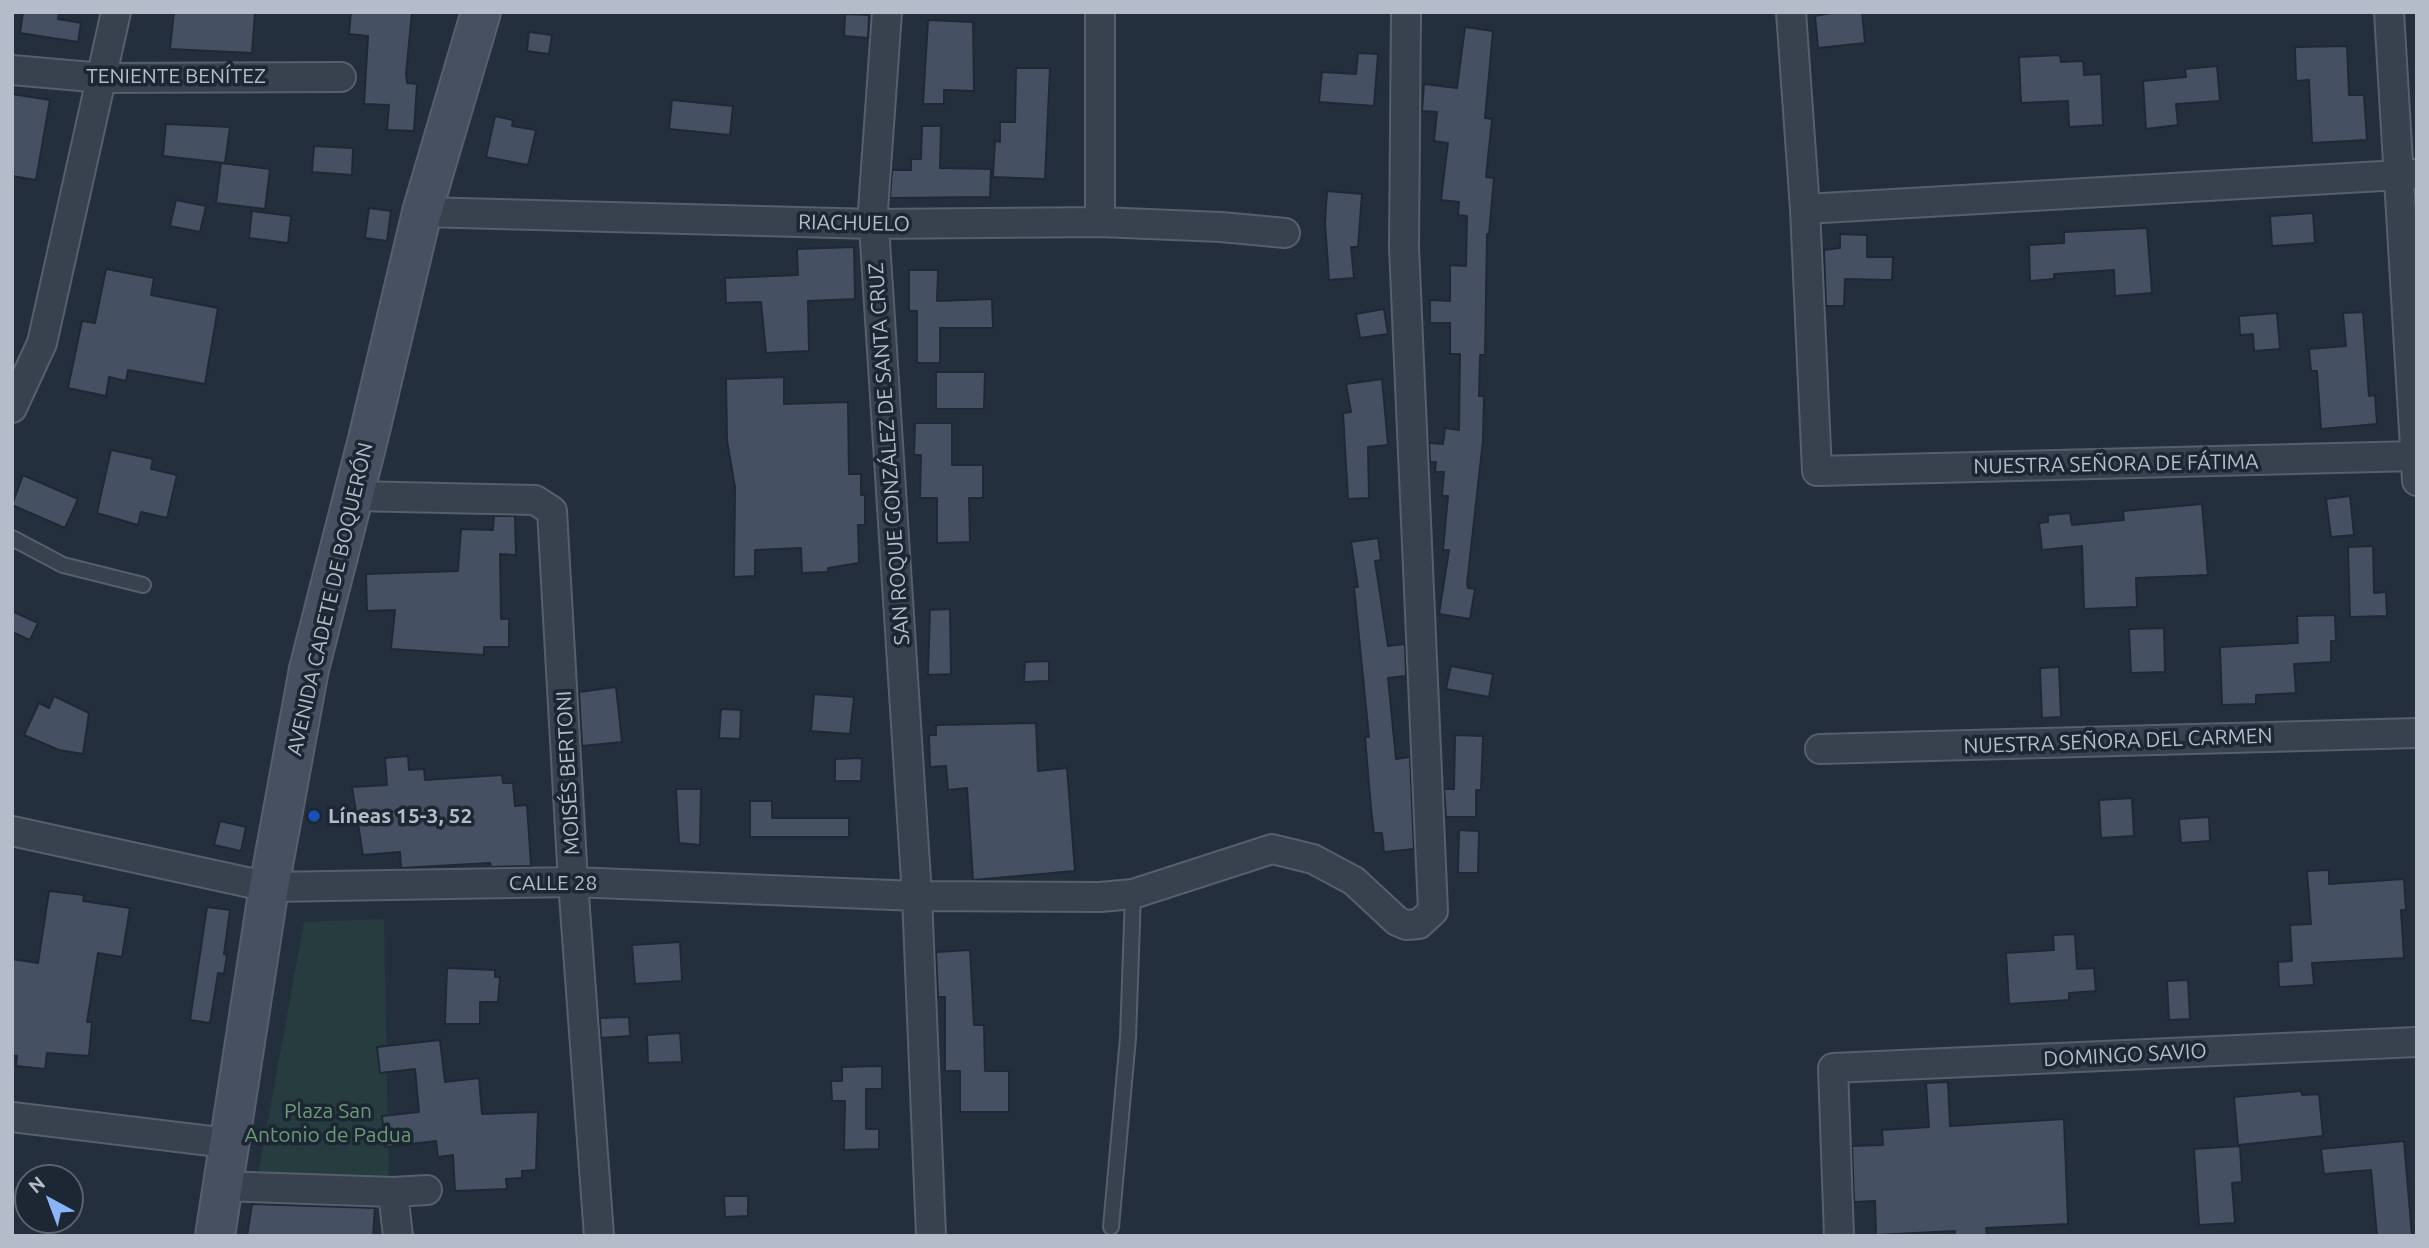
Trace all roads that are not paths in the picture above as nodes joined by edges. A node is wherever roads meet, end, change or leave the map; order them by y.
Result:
1 (116, 12) edge
2 (481, 12) edge
3 (887, 12) edge
4 (1100, 12) edge
5 (1406, 12) edge
6 (1791, 12) edge
7 (2389, 12) edge
8 (12, 70) edge
9 (341, 77) dead end
10 (103, 78) junction
11 (2408, 174) edge
12 (1805, 209) junction
13 (422, 212) junction
14 (1100, 222) junction
15 (874, 224) junction
16 (1285, 233) dead end
17 (12, 408) edge
18 (2416, 468) edge
19 (354, 496) junction
20 (12, 538) edge
21 (143, 585) dead end
22 (2417, 733) edge
23 (1820, 749) dead end
24 (12, 831) edge
25 (573, 882) junction
26 (269, 887) junction
27 (1133, 894) junction
28 (917, 896) junction
29 (2417, 1042) edge
30 (12, 1117) edge
31 (227, 1143) junction
32 (221, 1186) junction
33 (427, 1190) dead end
34 (393, 1192) junction
35 (1111, 1227) dead end
36 (215, 1236) edge
37 (398, 1236) edge
38 (599, 1236) edge
39 (931, 1236) edge
40 (1839, 1236) edge

1 - 10 street
2 - 13 main road, AVENIDA CADETE DE BOQUERÓN
3 - 15 street, SAN ROQUE GONZÁLEZ DE SANTA CRUZ
4 - 14 street
5 - 27 street, CALLE 28
6 - 12 street
7 - 11 street
8 - 10 street, TENIENTE BENÍTEZ
9 - 10 street, TENIENTE BENÍTEZ
10 - 17 street
11 - 12 street
11 - 18 street
12 - 18 street, NUESTRA SEÑORA DE FÁTIMA
13 - 15 street, RIACHUELO
13 - 19 main road, AVENIDA CADETE DE BOQUERÓN
14 - 15 street, RIACHUELO
14 - 16 street, RIACHUELO
15 - 28 street, SAN ROQUE GONZÁLEZ DE SANTA CRUZ
19 - 25 street, MOISÉS BERTONI
19 - 26 main road, AVENIDA CADETE DE BOQUERÓN
20 - 21 lane
22 - 23 street, NUESTRA SEÑORA DEL CARMEN
24 - 26 street, CALLE 28
25 - 26 street, CALLE 28
25 - 28 street, CALLE 28
25 - 38 street, MOISÉS BERTONI
26 - 31 main road, AVENIDA CADETE DE BOQUERÓN
27 - 28 street, CALLE 28
27 - 35 lane
28 - 39 street, SAN ROQUE GONZÁLEZ DE SANTA CRUZ
29 - 40 street, DOMINGO SAVIO
30 - 31 street
31 - 32 main road, AVENIDA CADETE DE BOQUERÓN
32 - 34 street
32 - 36 main road, AVENIDA CADETE DE BOQUERÓN
33 - 34 street
34 - 37 street

